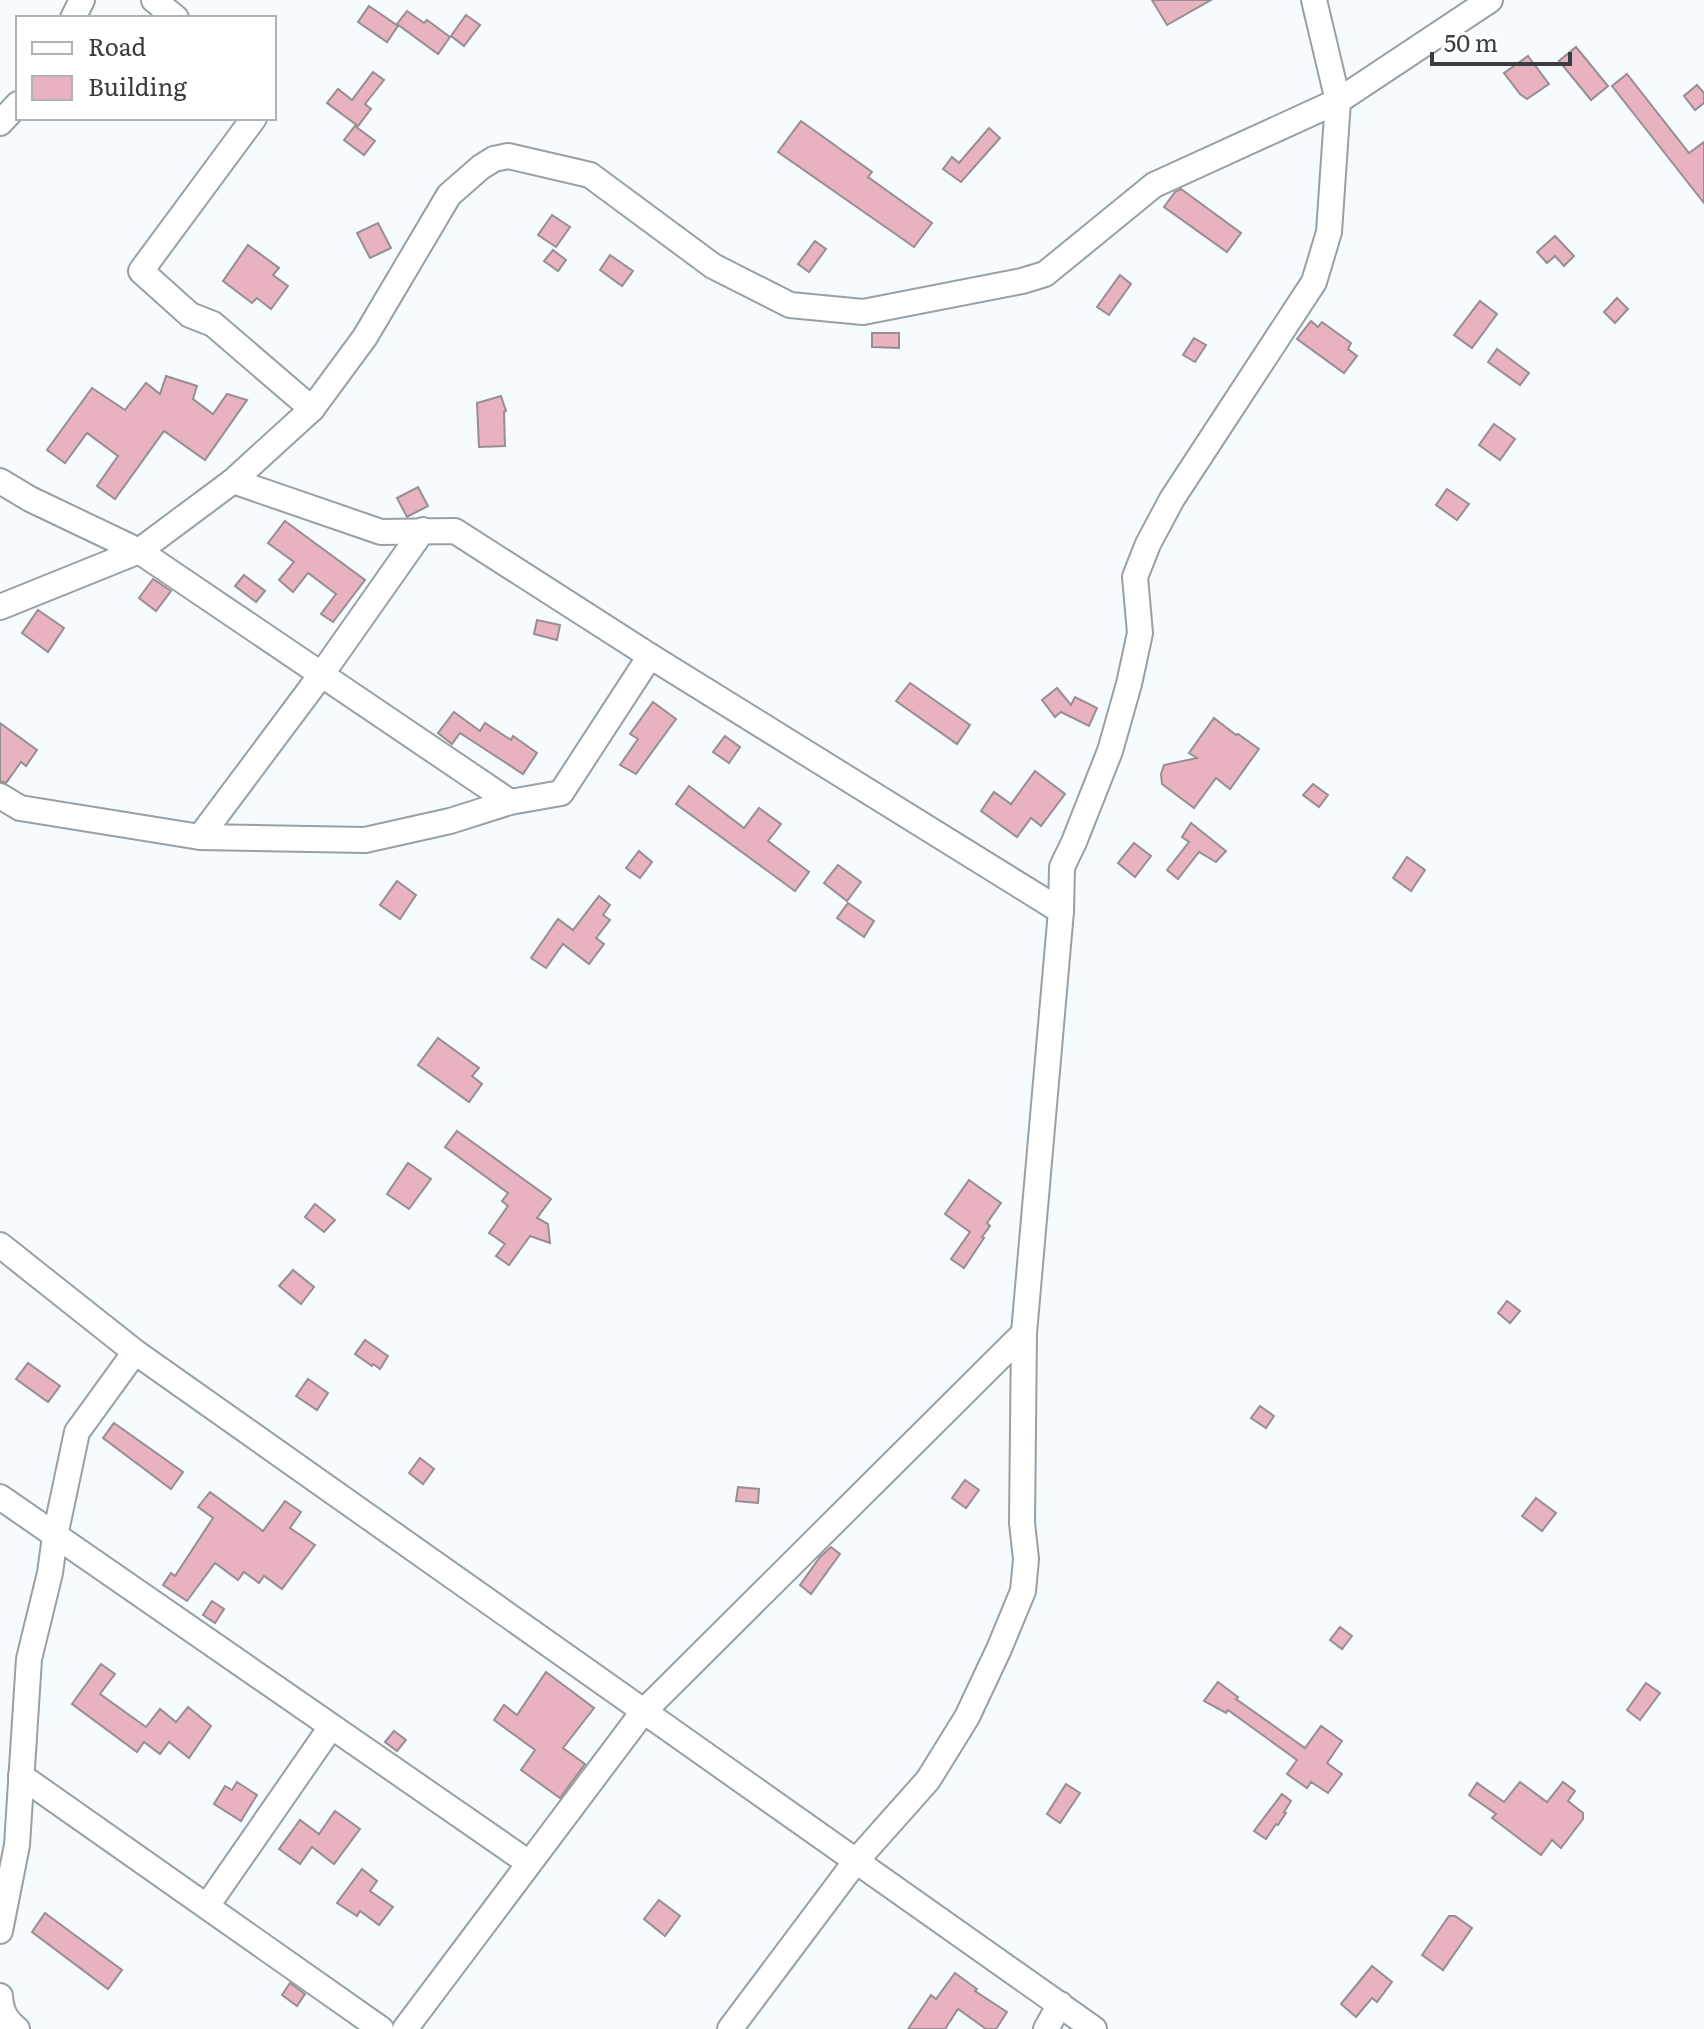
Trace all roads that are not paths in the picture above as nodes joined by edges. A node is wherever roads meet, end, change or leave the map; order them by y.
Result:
1 (154, 0) edge
2 (1314, 0) edge
3 (1490, 0) edge
4 (174, 16) edge
5 (1338, 101) junction
6 (16, 106) edge
7 (253, 120) edge
8 (0, 123) edge
9 (312, 409) junction
10 (0, 481) edge
11 (233, 481) junction
12 (423, 530) junction
13 (139, 551) junction
14 (0, 607) edge
15 (650, 656) junction
16 (321, 675) junction
17 (0, 796) edge
18 (510, 802) junction
19 (200, 837) junction
20 (1061, 911) junction
21 (0, 1245) edge
22 (1024, 1333) junction
23 (135, 1352) junction
24 (0, 1497) edge
25 (55, 1536) junction
26 (643, 1712) junction
27 (331, 1727) junction
28 (21, 1776) junction
29 (856, 1861) junction
30 (529, 1863) junction
31 (207, 1906) junction
32 (0, 1931) edge
33 (0, 1996) edge
34 (1060, 2004) junction
35 (17, 2029) edge
36 (381, 2029) edge
37 (405, 2029) edge
38 (730, 2029) edge
39 (1046, 2029) edge
40 (1094, 2029) edge

1 - 4 street
2 - 5 street
3 - 5 street
5 - 9 street
5 - 20 street
6 - 8 street
7 - 9 street
9 - 11 street
10 - 13 street
11 - 12 street
11 - 13 street
12 - 15 street
12 - 16 street
13 - 14 street
13 - 16 street
15 - 18 street
15 - 20 street
16 - 18 street
16 - 19 street
17 - 19 street
18 - 19 street
20 - 22 street
21 - 23 street
22 - 26 street
22 - 29 street
23 - 25 street
23 - 26 street
24 - 25 street
25 - 27 street
25 - 28 street
26 - 29 street
26 - 30 street
27 - 30 street
27 - 31 street
28 - 31 street
28 - 32 street
29 - 34 street
29 - 38 street
30 - 37 street
31 - 36 street
33 - 35 street
34 - 39 street
34 - 40 street

